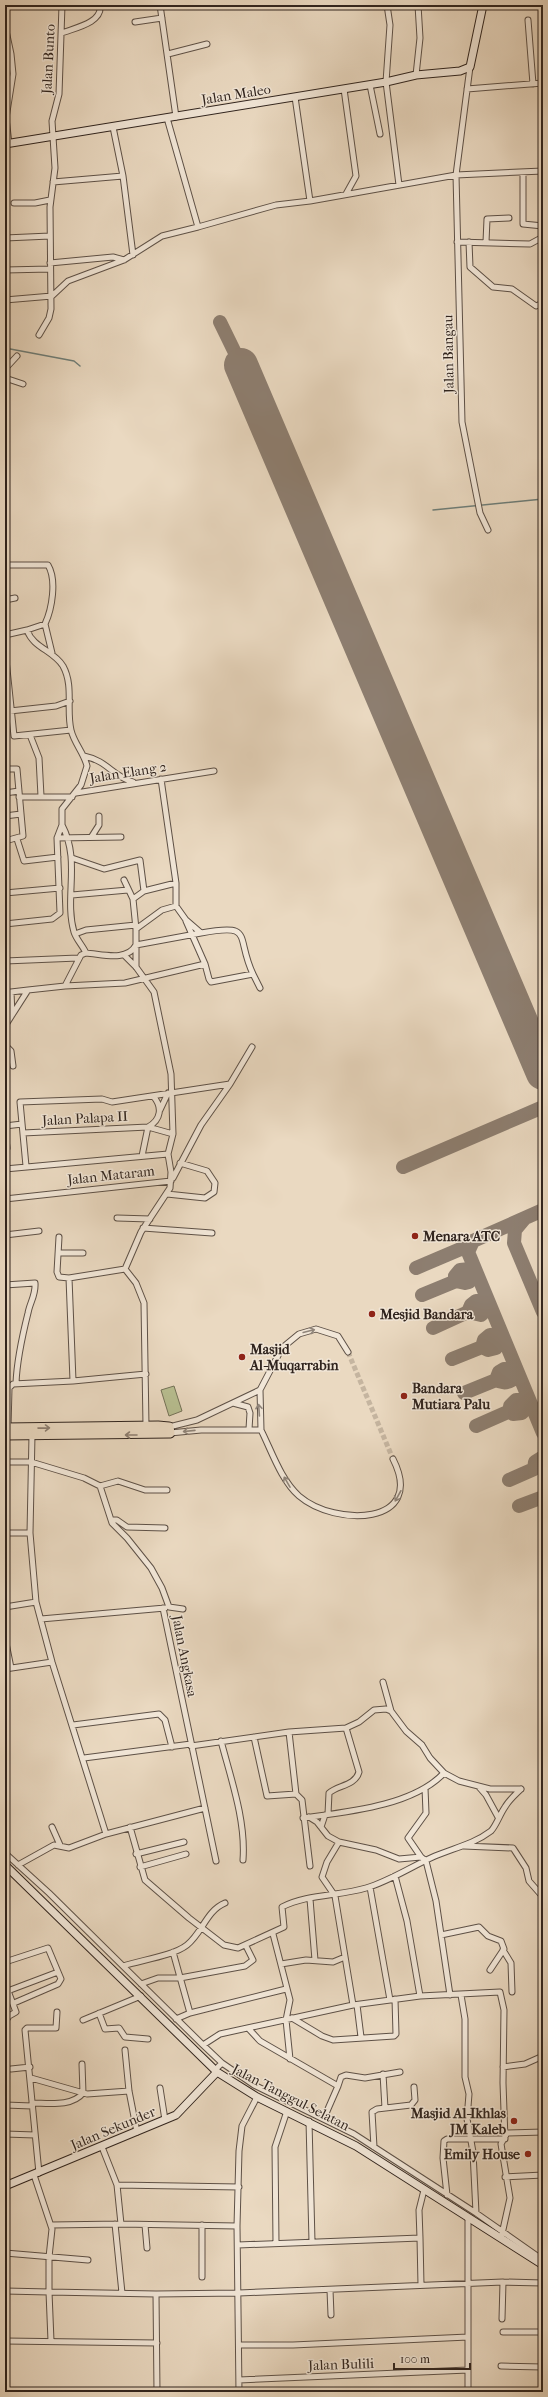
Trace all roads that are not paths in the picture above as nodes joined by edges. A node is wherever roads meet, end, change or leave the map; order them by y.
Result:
1 (62, 5) edge
2 (100, 5) edge
3 (160, 5) edge
4 (387, 5) edge
5 (418, 5) edge
6 (483, 5) edge
7 (162, 18) junction
8 (528, 20) dead end
9 (135, 22) dead end
10 (5, 26) edge
11 (62, 33) junction
12 (207, 44) dead end
13 (11, 54) junction
14 (168, 54) junction
15 (5, 55) edge
16 (470, 67) junction
17 (416, 75) junction
18 (386, 82) junction
19 (543, 82) edge
20 (533, 84) junction
21 (370, 85) junction
22 (344, 89) junction
23 (467, 89) junction
24 (7, 91) edge
25 (295, 97) junction
26 (6, 111) edge
27 (176, 116) junction
28 (167, 118) junction
29 (113, 127) junction
30 (380, 134) dead end
31 (52, 136) junction
32 (7, 144) edge
33 (543, 171) edge
34 (523, 172) junction
35 (456, 175) junction
36 (123, 176) junction
37 (53, 182) junction
38 (399, 185) junction
39 (346, 194) junction
40 (50, 200) junction
41 (310, 201) junction
42 (14, 203) dead end
43 (509, 218) dead end
44 (543, 226) edge
45 (198, 227) junction
46 (50, 236) junction
47 (5, 238) edge
48 (543, 238) edge
49 (457, 242) junction
50 (469, 242) junction
51 (486, 242) junction
52 (133, 255) junction
53 (124, 260) junction
54 (50, 263) junction
55 (50, 269) junction
56 (5, 270) edge
57 (52, 296) junction
58 (5, 300) edge
59 (543, 303) edge
60 (39, 335) dead end
61 (17, 356) dead end
62 (5, 369) edge
63 (5, 378) edge
64 (23, 384) dead end
65 (488, 530) dead end
66 (5, 565) edge
67 (15, 598) dead end
68 (5, 600) edge
69 (45, 624) junction
70 (27, 630) junction
71 (5, 635) edge
72 (5, 650) edge
73 (52, 653) junction
74 (5, 699) edge
75 (70, 701) junction
76 (10, 704) junction
77 (10, 711) junction
78 (71, 730) junction
79 (30, 735) junction
80 (84, 756) junction
81 (5, 769) edge
82 (214, 771) dead end
83 (161, 778) junction
84 (135, 783) junction
85 (19, 790) junction
86 (5, 793) edge
87 (76, 793) junction
88 (41, 796) junction
89 (20, 797) junction
90 (59, 797) junction
91 (72, 797) junction
92 (62, 809) junction
93 (21, 814) junction
94 (5, 816) edge
95 (99, 816) dead end
96 (62, 825) junction
97 (92, 836) junction
98 (68, 837) junction
99 (121, 837) dead end
100 (57, 838) junction
101 (17, 839) junction
102 (5, 841) edge
103 (58, 857) junction
104 (72, 858) junction
105 (124, 880) dead end
106 (176, 883) junction
107 (60, 888) junction
108 (128, 890) junction
109 (144, 891) junction
110 (5, 893) edge
111 (72, 895) junction
112 (133, 899) junction
113 (176, 906) junction
114 (186, 920) junction
115 (5, 924) edge
116 (136, 927) junction
117 (75, 934) junction
118 (201, 934) junction
119 (192, 936) junction
120 (136, 945) junction
121 (86, 953) junction
122 (124, 955) junction
123 (78, 958) junction
124 (5, 961) edge
125 (205, 964) junction
126 (136, 967) junction
127 (253, 974) junction
128 (143, 978) junction
129 (65, 986) junction
130 (260, 988) dead end
131 (28, 990) junction
132 (5, 992) edge
133 (11, 992) junction
134 (12, 1015) junction
135 (5, 1026) edge
136 (5, 1045) edge
137 (252, 1047) dead end
138 (13, 1066) dead end
139 (230, 1084) junction
140 (170, 1093) junction
141 (153, 1096) junction
142 (160, 1111) junction
143 (22, 1124) junction
144 (5, 1126) edge
145 (148, 1127) junction
146 (5, 1130) edge
147 (23, 1133) junction
148 (173, 1134) junction
149 (7, 1148) dead end
150 (168, 1154) junction
151 (142, 1156) junction
152 (180, 1164) junction
153 (26, 1166) junction
154 (5, 1169) edge
155 (171, 1181) junction
156 (167, 1194) junction
157 (5, 1199) edge
158 (117, 1218) dead end
159 (150, 1219) junction
160 (144, 1228) junction
161 (39, 1231) dead end
162 (212, 1232) dead end
163 (5, 1234) edge
164 (59, 1237) dead end
165 (58, 1253) junction
166 (83, 1253) dead end
167 (125, 1269) junction
168 (69, 1278) junction
169 (5, 1285) edge
170 (348, 1352) tunnel mouth
171 (146, 1374) junction
172 (73, 1381) junction
173 (16, 1383) junction
174 (260, 1390) junction
175 (232, 1403) junction
176 (146, 1426) junction
177 (249, 1429) junction
178 (6, 1430) edge
179 (169, 1430) junction
180 (261, 1430) junction
181 (70, 1431) junction
182 (32, 1435) junction
183 (394, 1459) tunnel mouth
184 (5, 1462) edge
185 (31, 1462) junction
186 (100, 1486) junction
187 (167, 1490) dead end
188 (112, 1520) junction
189 (127, 1527) junction
190 (165, 1528) dead end
191 (30, 1532) junction
192 (123, 1532) junction
193 (5, 1534) edge
194 (36, 1602) junction
195 (5, 1607) edge
196 (166, 1608) junction
197 (183, 1609) dead end
198 (41, 1618) junction
199 (5, 1638) edge
200 (52, 1662) junction
201 (8, 1669) edge
202 (383, 1682) dead end
203 (391, 1711) junction
204 (73, 1725) junction
205 (346, 1728) junction
206 (288, 1732) junction
207 (254, 1737) junction
208 (221, 1741) junction
209 (191, 1745) junction
210 (172, 1747) junction
211 (84, 1758) junction
212 (444, 1773) junction
213 (479, 1787) junction
214 (424, 1788) junction
215 (296, 1794) junction
216 (205, 1808) junction
217 (327, 1814) junction
218 (306, 1818) junction
219 (498, 1818) junction
220 (52, 1827) dead end
221 (130, 1827) junction
222 (321, 1827) junction
223 (106, 1834) junction
224 (184, 1842) dead end
225 (339, 1842) junction
226 (60, 1845) junction
227 (463, 1846) junction
228 (5, 1853) edge
229 (136, 1854) junction
230 (186, 1854) dead end
231 (421, 1857) junction
232 (243, 1860) dead end
233 (216, 1861) dead end
234 (426, 1861) junction
235 (5, 1865) edge
236 (18, 1865) junction
237 (310, 1866) dead end
238 (140, 1867) junction
239 (395, 1876) junction
240 (370, 1887) junction
241 (335, 1896) junction
242 (543, 1897) edge
243 (310, 1898) junction
244 (225, 1903) dead end
245 (202, 1929) junction
246 (273, 1934) junction
247 (441, 1934) junction
248 (246, 1946) junction
249 (503, 1950) junction
250 (173, 1952) junction
251 (345, 1956) junction
252 (315, 1960) junction
253 (5, 1962) edge
254 (281, 1964) junction
255 (123, 1966) junction
256 (490, 1970) dead end
257 (58, 1972) junction
258 (180, 1978) junction
259 (5, 1983) edge
260 (141, 1984) junction
261 (286, 1989) junction
262 (7, 1991) edge
263 (512, 1992) dead end
264 (461, 1994) junction
265 (450, 1995) junction
266 (141, 1996) junction
267 (420, 1996) junction
268 (393, 1999) junction
269 (14, 2003) junction
270 (355, 2005) junction
271 (57, 2012) dead end
272 (99, 2013) junction
273 (190, 2013) junction
274 (292, 2018) junction
275 (176, 2019) junction
276 (82, 2020) dead end
277 (286, 2020) junction
278 (5, 2022) edge
279 (248, 2028) junction
280 (361, 2037) junction
281 (148, 2039) dead end
282 (203, 2045) junction
283 (125, 2050) dead end
284 (543, 2056) edge
285 (290, 2059) junction
286 (82, 2064) dead end
287 (30, 2067) junction
288 (503, 2067) junction
289 (219, 2068) junction
290 (11, 2069) dead end
291 (400, 2072) dead end
292 (383, 2074) junction
293 (31, 2078) junction
294 (338, 2086) junction
295 (414, 2087) dead end
296 (160, 2088) dead end
297 (129, 2091) junction
298 (83, 2093) junction
299 (257, 2097) junction
300 (5, 2105) edge
301 (32, 2105) junction
302 (385, 2108) junction
303 (287, 2111) junction
304 (324, 2118) junction
305 (166, 2120) junction
306 (309, 2121) junction
307 (137, 2132) junction
308 (543, 2132) edge
309 (5, 2134) edge
310 (36, 2135) junction
311 (471, 2139) junction
312 (505, 2139) junction
313 (102, 2147) junction
314 (374, 2147) junction
315 (37, 2174) junction
316 (543, 2175) edge
317 (505, 2177) junction
318 (117, 2185) junction
319 (5, 2186) edge
320 (239, 2187) junction
321 (424, 2190) junction
322 (447, 2195) junction
323 (476, 2213) junction
324 (468, 2218) junction
325 (118, 2224) junction
326 (51, 2225) junction
327 (145, 2225) junction
328 (202, 2225) junction
329 (237, 2226) junction
330 (501, 2236) junction
331 (420, 2238) junction
332 (312, 2242) junction
333 (276, 2244) junction
334 (238, 2245) junction
335 (147, 2248) dead end
336 (5, 2253) edge
337 (49, 2257) junction
338 (88, 2260) dead end
339 (543, 2260) edge
340 (543, 2265) edge
341 (202, 2277) dead end
342 (468, 2282) junction
343 (503, 2282) junction
344 (543, 2282) edge
345 (421, 2285) junction
346 (330, 2290) junction
347 (5, 2292) edge
348 (49, 2292) junction
349 (122, 2293) junction
350 (239, 2293) junction
351 (156, 2294) junction
352 (330, 2315) dead end
353 (502, 2319) dead end
354 (503, 2332) dead end
355 (543, 2332) edge
356 (468, 2337) junction
357 (5, 2341) edge
358 (51, 2341) junction
359 (156, 2343) junction
360 (240, 2345) junction
361 (501, 2366) dead end
362 (543, 2367) edge
363 (468, 2370) junction
364 (239, 2380) junction
365 (157, 2392) edge
366 (239, 2392) edge
367 (468, 2392) edge

1 - 11 street, Jalan Bunto
2 - 11 street
3 - 7 street
4 - 18 street
5 - 17 street
6 - 16 street, Jalan Bangau
7 - 9 street
7 - 14 street
8 - 20 street
10 - 13 street
11 - 31 street, Jalan Bunto
12 - 14 street
13 - 15 street
13 - 24 street
14 - 27 street
16 - 17 street, Jalan Maleo
16 - 23 street, Jalan Bangau
17 - 18 street, Jalan Maleo
18 - 21 street, Jalan Maleo
18 - 38 street
19 - 20 street
20 - 23 street
21 - 22 street, Jalan Maleo
21 - 30 street
22 - 25 street, Jalan Maleo
22 - 39 street
23 - 35 street, Jalan Bangau
24 - 26 street
25 - 27 street, Jalan Maleo
25 - 41 street
26 - 32 street
27 - 28 street, Jalan Maleo
28 - 29 street, Jalan Maleo
28 - 45 street
29 - 31 street, Jalan Maleo
29 - 36 street
31 - 32 street, Jalan Maleo
31 - 37 street, Jalan Bunto
33 - 34 street
34 - 35 street
34 - 44 street
35 - 38 street
35 - 49 street, Jalan Bangau
36 - 37 street
36 - 52 street
37 - 40 street, Jalan Bunto
38 - 39 street
39 - 41 street
40 - 42 street
40 - 46 street, Jalan Bunto
41 - 45 street
43 - 51 street
45 - 52 street
46 - 47 street
46 - 54 street, Jalan Bunto
48 - 51 street
49 - 50 street
49 - 65 street, Jalan Bangau
50 - 51 street
50 - 59 street
52 - 53 street
53 - 54 street
53 - 57 street
54 - 55 street, Jalan Bunto
55 - 56 street
55 - 57 street, Jalan Bunto
57 - 58 street
57 - 60 street, Jalan Bunto
61 - 62 street
63 - 64 street
66 - 69 street
67 - 68 street
69 - 70 street
69 - 73 street
70 - 71 street
70 - 73 street
72 - 76 street
73 - 75 street
74 - 76 street
75 - 77 street
75 - 78 street
76 - 77 street
77 - 79 street
78 - 79 street
78 - 80 street
79 - 88 street
80 - 84 street
80 - 87 street
81 - 85 street
82 - 83 street, Jalan Elang 2
83 - 84 street, Jalan Elang 2
83 - 106 street
84 - 87 street, Jalan Elang 2
85 - 86 street
85 - 89 street
87 - 91 street, Jalan Elang 2
88 - 89 street
88 - 90 street
89 - 93 street
90 - 91 street
90 - 92 street
91 - 92 street, Jalan Elang 2
92 - 96 street
93 - 94 street
93 - 101 street
95 - 97 street
96 - 98 street
96 - 100 street
97 - 98 street
97 - 99 street
98 - 100 street
98 - 104 street
100 - 103 street
101 - 102 street
101 - 103 street
103 - 107 street
104 - 109 street
104 - 111 street
105 - 108 street
106 - 109 street
106 - 113 street
107 - 110 street
107 - 115 street
108 - 111 street
108 - 112 street
109 - 112 street
111 - 117 street
112 - 116 street
113 - 114 street
113 - 116 street
114 - 118 street
114 - 119 street
116 - 117 street
116 - 120 street
117 - 121 street
118 - 119 street
118 - 127 street
119 - 120 street
119 - 125 street
120 - 122 street
120 - 126 street
121 - 122 street
121 - 123 street
122 - 126 street
123 - 124 street
123 - 129 street
125 - 127 street
125 - 128 street
126 - 128 street
127 - 130 street
128 - 129 street
128 - 140 street
129 - 131 street
131 - 133 street
131 - 134 street
132 - 133 street
133 - 134 street
134 - 135 street
136 - 138 street
137 - 139 street
139 - 140 street
139 - 152 street
140 - 141 street
140 - 142 street
140 - 148 street
141 - 142 street
141 - 143 street
142 - 145 street
143 - 144 street
143 - 147 street
145 - 147 street, Jalan Palapa II
145 - 148 street, Jalan Palapa II
145 - 151 street
146 - 149 street
147 - 153 street
148 - 150 street
150 - 151 street
150 - 155 street
151 - 153 street
152 - 155 street
152 - 156 street
153 - 154 street
155 - 156 street, Jalan Mataram
155 - 157 street, Jalan Mataram
156 - 159 street, Jalan Mataram
158 - 159 street
159 - 160 street, Jalan Mataram
160 - 162 street
160 - 167 street, Jalan Mataram
161 - 163 street
164 - 165 street
165 - 166 street
165 - 168 street
167 - 168 street
167 - 171 street
168 - 172 street
169 - 173 street
174 -> 170 street
171 - 172 street
171 - 176 street
172 - 173 street
173 - 178 street
174 - 175 street
180 -> 174 street
175 - 177 street
175 - 179 street
176 - 179 highway
176 - 181 highway
177 -> 179 street
177 - 180 street
178 -> 181 highway
178 - 182 highway
179 -> 181 highway
183 -> 180 street
181 - 182 highway
182 - 185 street
184 - 185 street
185 - 186 street
185 - 191 street
186 - 187 street
186 - 188 street, Jalan Angkasa
188 - 189 street
188 - 192 street, Jalan Angkasa
189 - 190 street
189 - 192 street
191 - 193 street
191 - 194 street
192 - 196 street, Jalan Angkasa
194 - 195 street
194 - 198 street
196 - 197 street, Jalan Angkasa
196 - 198 street
196 - 209 street, Jalan Angkasa
198 - 200 street
199 - 201 street
200 - 201 street
200 - 204 street
202 - 203 street
203 - 205 street
203 - 212 street
204 - 210 street
204 - 211 street
205 - 206 street
205 - 217 street
206 - 207 street
206 - 215 street
207 - 208 street
207 - 215 street
208 - 209 street
208 - 232 street
209 - 210 street
209 - 216 street, Jalan Angkasa
210 - 211 street
211 - 223 street
212 - 213 street
212 - 214 street
213 - 219 street
213 - 219 street
214 - 217 street
214 - 231 street
215 - 218 street
216 - 221 street
216 - 233 street, Jalan Angkasa
217 - 218 street
217 - 222 street
218 - 222 street
218 - 237 street
219 - 227 street
220 - 226 street
221 - 223 street
221 - 229 street
222 - 225 street
223 - 226 street
224 - 229 street
225 - 231 street
225 - 241 street
226 - 236 street
227 - 234 street
227 - 242 street
228 - 236 street
229 - 238 street
230 - 238 street
231 - 234 street
234 - 239 street
234 - 247 street
235 - 266 street, Jalan Tanggul Selatan
236 - 255 street
238 - 245 street
239 - 240 street
239 - 267 street
240 - 241 street
240 - 268 street
241 - 243 street
241 - 251 street
243 - 246 street
243 - 252 street
244 - 245 street
245 - 248 street
245 - 250 street
246 - 248 street
246 - 254 street
247 - 249 street
247 - 265 street
248 - 258 street
249 - 256 street
249 - 263 street
250 - 255 street
250 - 258 street
251 - 252 street
251 - 270 street
252 - 254 street
253 - 257 street
254 - 261 street
255 - 260 street
257 - 262 street
257 - 269 street
258 - 260 street
258 - 273 street
259 - 262 street
260 - 275 street
261 - 273 street
261 - 277 street
262 - 269 street
264 - 265 street
264 - 288 street
264 - 311 street
265 - 267 street
266 - 272 street
266 - 289 street, Jalan Tanggul Selatan
267 - 268 street
268 - 270 street
268 - 280 street
269 - 278 street
270 - 274 street
270 - 280 street
271 - 287 street
272 - 276 street
272 - 281 street
273 - 275 street
274 - 277 street
274 - 280 street
275 - 282 street
277 - 279 street
277 - 285 street
279 - 282 street
279 - 285 street
282 - 289 street
283 - 297 street
284 - 288 street
285 - 294 street
286 - 298 street
287 - 290 street
287 - 293 street
288 - 312 street
289 - 299 street, Jalan Tanggul Selatan
289 - 304 street, Jalan Tanggul Selatan
289 - 305 street, Jalan Sekunder
291 - 292 street
292 - 294 street
292 - 302 street
293 - 298 street
293 - 301 street
294 - 304 street
295 - 302 street
296 - 305 street
297 - 298 street
297 - 307 street
298 - 301 street
299 - 303 street, Jalan Tanggul Selatan
299 - 320 street
300 - 301 street
301 - 310 street
302 - 314 street
303 - 306 street, Jalan Tanggul Selatan
303 - 333 street
304 - 314 street, Jalan Tanggul Selatan
305 - 307 street, Jalan Sekunder
306 - 321 street, Jalan Tanggul Selatan
306 - 332 street
307 - 313 street, Jalan Sekunder
308 - 312 street
309 - 310 street
310 - 315 street
311 - 312 street
311 - 322 street
311 - 323 street
312 - 317 street
313 - 315 street, Jalan Sekunder
313 - 318 street
314 - 322 street, Jalan Tanggul Selatan
315 - 319 street, Jalan Sekunder
315 - 326 street
316 - 317 street
317 - 330 street
318 - 320 street
318 - 325 street
320 - 329 street
321 - 324 street, Jalan Tanggul Selatan
321 - 331 street
322 - 323 street, Jalan Tanggul Selatan
323 - 330 street, Jalan Tanggul Selatan
324 - 330 street, Jalan Tanggul Selatan
324 - 342 street
325 - 326 street
325 - 327 street
325 - 349 street
326 - 337 street
327 - 328 street
327 - 335 street
328 - 329 street
328 - 341 street
329 - 334 street
330 - 339 street, Jalan Tanggul Selatan
330 - 340 street, Jalan Tanggul Selatan
331 - 332 street
331 - 345 street
332 - 333 street
333 - 334 street
334 - 350 street
336 - 337 street
337 - 338 street
337 - 348 street
342 - 343 street
342 - 345 street
342 - 356 street
343 - 344 street
343 - 353 street
345 - 346 street
346 - 350 street
346 - 352 street
347 - 348 street
348 - 349 street
348 - 358 street
349 - 351 street
350 - 351 street
350 - 360 street
351 - 359 street
354 - 355 street
356 - 360 street
356 - 363 street
357 - 358 street
358 - 359 street
359 - 365 street
360 - 364 street
361 - 362 street
363 - 364 street, Jalan Bulili
363 - 367 street
364 - 366 street

